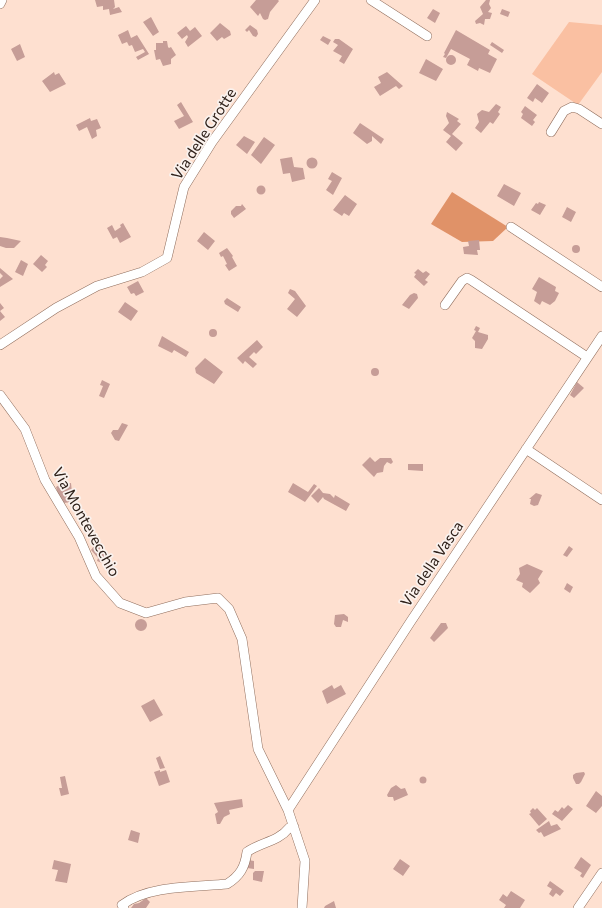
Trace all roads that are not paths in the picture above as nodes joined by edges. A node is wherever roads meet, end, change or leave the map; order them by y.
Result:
1 (2, 0) edge
2 (315, 0) edge
3 (371, 0) edge
4 (0, 4) edge
5 (427, 36) dead end
6 (602, 124) edge
7 (551, 132) dead end
8 (511, 227) dead end
9 (602, 287) edge
10 (445, 304) dead end
11 (602, 336) edge
12 (0, 345) edge
13 (587, 357) junction
14 (0, 395) edge
15 (526, 449) junction
16 (602, 500) edge
17 (288, 810) junction
18 (294, 827) junction
19 (602, 873) edge
20 (124, 908) edge
21 (302, 908) edge
22 (578, 908) edge

1 - 4 street
2 - 12 street, Via delle Grotte
3 - 5 street
6 - 7 street
8 - 9 street
10 - 13 street
11 - 13 street, Via della Vasca
13 - 15 street, Via della Vasca
14 - 17 street, Via Montevecchio
15 - 16 street
15 - 17 street, Via della Vasca
17 - 18 street
18 - 20 street
18 - 21 street
19 - 22 street

